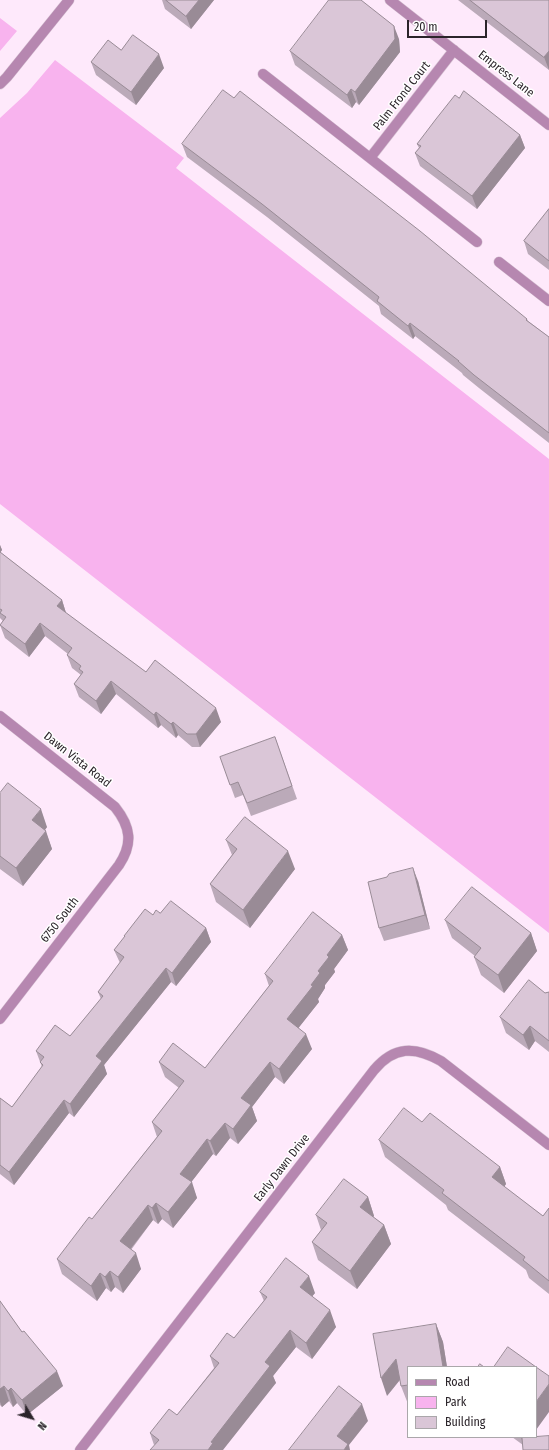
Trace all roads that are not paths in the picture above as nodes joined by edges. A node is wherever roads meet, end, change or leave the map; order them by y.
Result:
1 (69, 0) edge
2 (390, 0) edge
3 (454, 50) junction
4 (263, 74) dead end
5 (0, 84) edge
6 (549, 125) edge
7 (370, 158) junction
8 (477, 242) dead end
9 (499, 262) dead end
10 (549, 301) edge
11 (0, 716) edge
12 (128, 832) joint
13 (0, 1019) edge
14 (549, 1145) edge
15 (80, 1450) edge

1 - 5 street
2 - 3 street, Empress Lane
3 - 6 street, Empress Lane
3 - 7 street, Palm Frond Court
4 - 7 street
7 - 8 street
9 - 10 street
11 - 12 street, Dawn Vista Road
12 - 13 street, 6750 South
14 - 15 street, Early Dawn Drive

